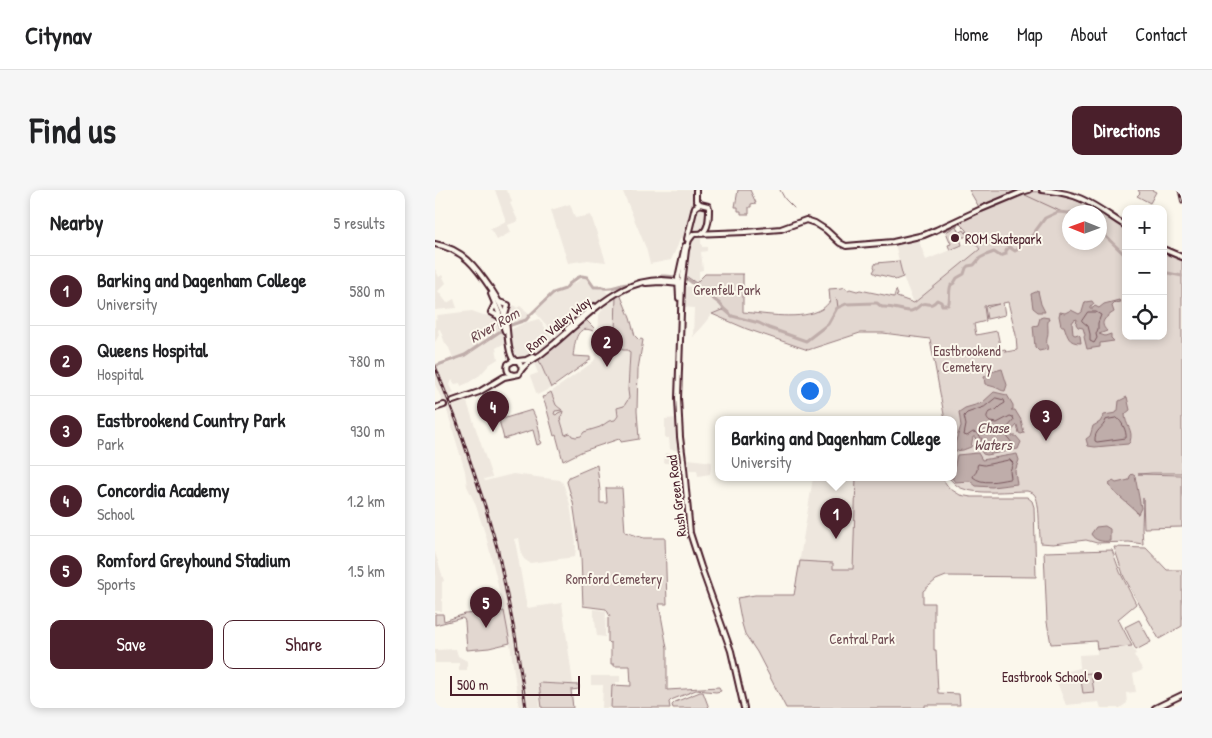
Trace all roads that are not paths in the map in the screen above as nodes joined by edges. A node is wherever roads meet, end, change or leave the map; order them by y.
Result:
1 (696, 190) edge
2 (1029, 190) edge
3 (1042, 190) edge
4 (700, 204) junction
5 (692, 220) junction
6 (1122, 223) edge
7 (707, 226) junction
8 (691, 227) junction
9 (700, 233) junction
10 (714, 233) junction
11 (435, 246) edge
12 (1167, 250) edge
13 (1182, 257) edge
14 (678, 282) junction
15 (679, 294) junction
16 (609, 298) junction
17 (497, 302) junction
18 (681, 303) junction
19 (503, 317) junction
20 (506, 327) junction
21 (517, 361) junction
22 (509, 363) junction
23 (507, 369) junction
24 (522, 369) junction
25 (514, 376) junction
26 (444, 404) tunnel mouth
27 (435, 407) edge
28 (1182, 695) edge
29 (744, 708) edge
30 (1155, 708) edge

1 - 4 main road
1 - 5 main road
2 - 10 main road
3 - 6 main road
4 - 5 main road
4 - 7 main road
5 - 8 main road
7 - 9 main road
7 - 10 main road
8 - 9 main road
8 - 14 main road
9 - 10 main road
9 - 14 main road
11 - 17 main road
12 - 13 main road
14 - 15 main road, Rush Green Road
14 - 15 main road, Rush Green Road
14 - 16 main road, Rom Valley Way
14 - 18 main road, Rush Green Road
15 - 18 main road, Rush Green Road
16 - 21 main road, Rom Valley Way
16 - 24 main road, Rom Valley Way
17 - 19 main road
17 - 19 main road
17 - 19 main road
18 - 29 main road, Rush Green Road
19 - 20 main road
20 - 21 main road
20 - 22 main road
21 - 22 main road
21 - 24 main road
22 - 23 main road
23 - 25 main road
23 - 25 main road
24 - 25 main road
26 - 27 main road
28 - 30 main road

